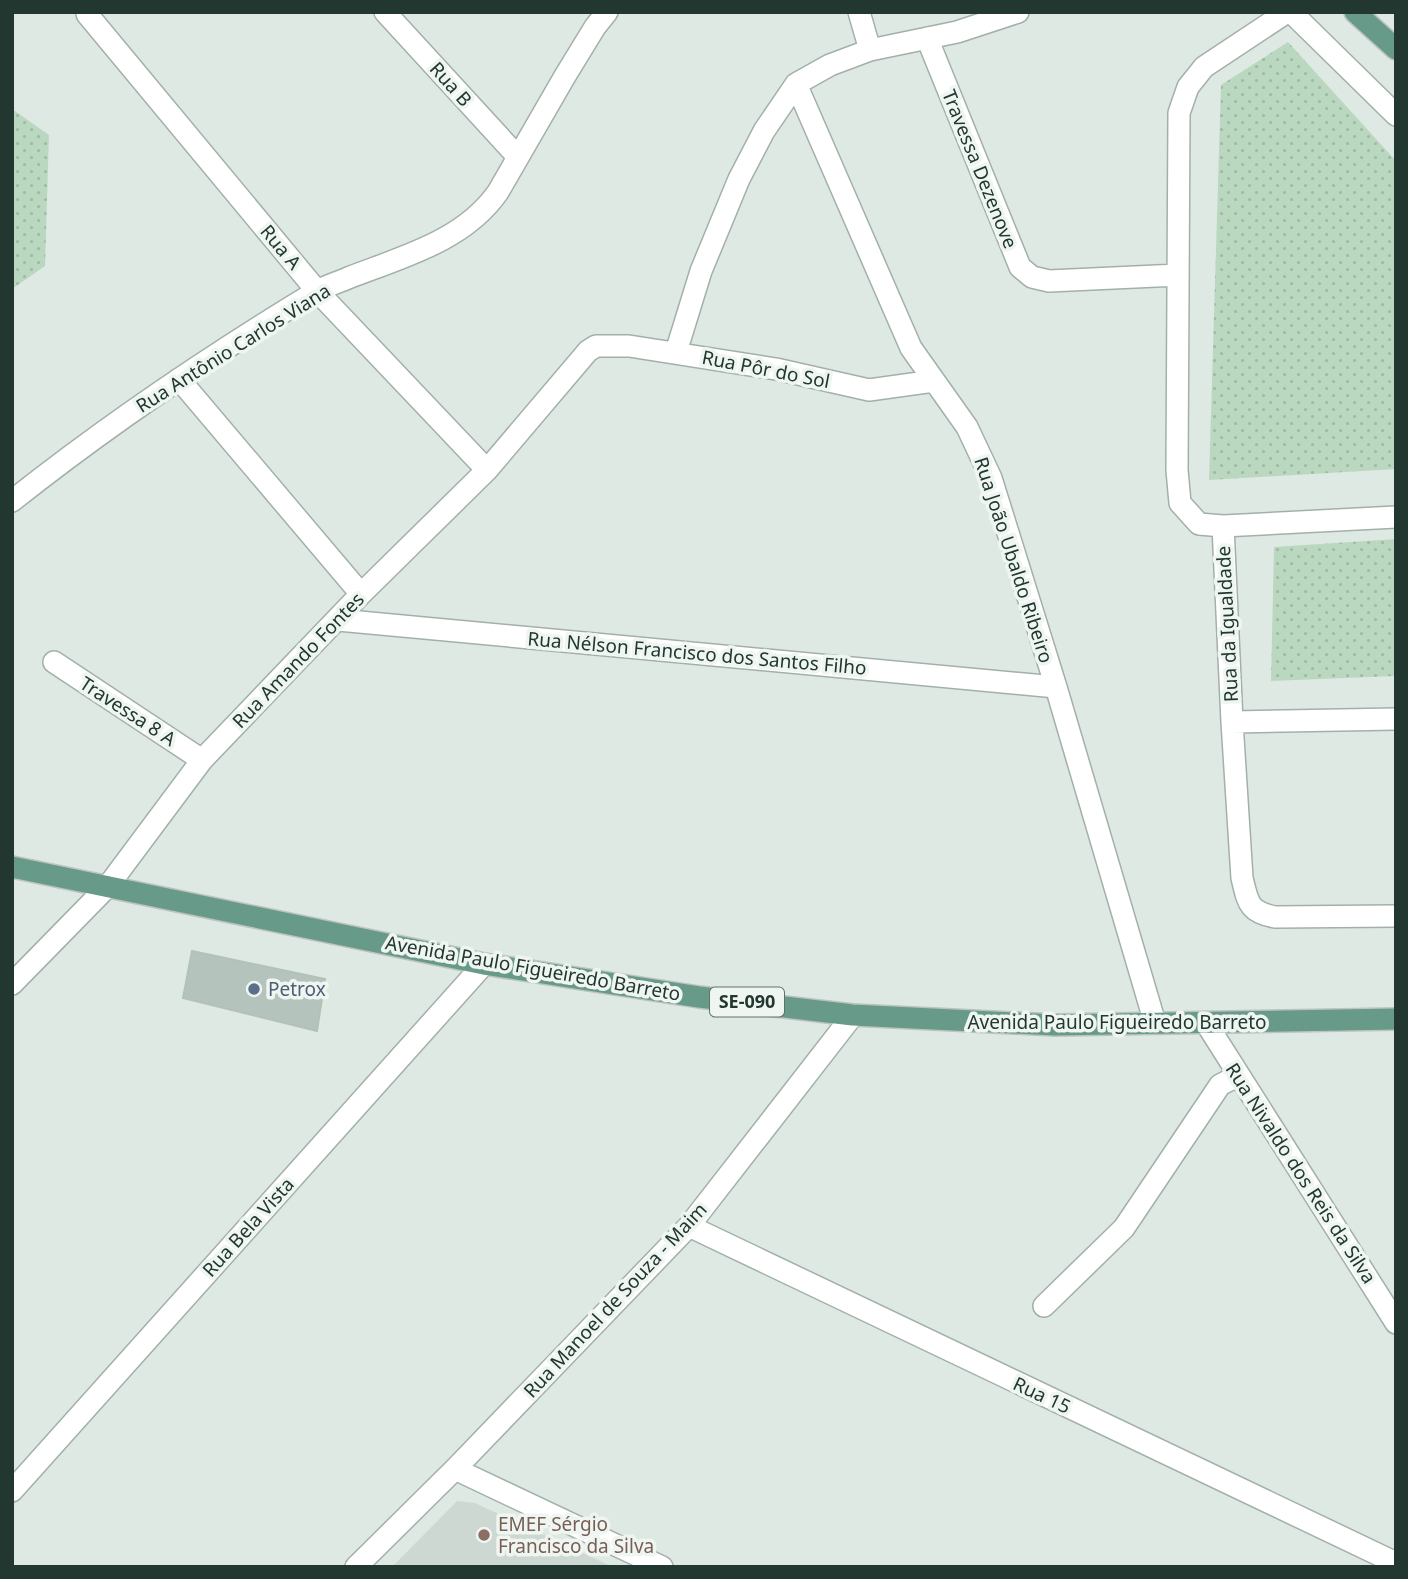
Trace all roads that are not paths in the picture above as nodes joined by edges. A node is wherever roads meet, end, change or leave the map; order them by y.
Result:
1 (385, 12) edge
2 (607, 12) edge
3 (859, 12) edge
4 (1018, 12) edge
5 (1289, 12) edge
6 (1356, 12) edge
7 (87, 14) dead end
8 (927, 38) junction
9 (1396, 49) edge
10 (870, 50) junction
11 (796, 84) junction
12 (1396, 114) edge
13 (517, 156) junction
14 (1178, 275) junction
15 (317, 290) junction
16 (596, 346) joint
17 (676, 352) junction
18 (179, 379) junction
19 (934, 381) junction
20 (487, 470) junction
21 (12, 501) edge
22 (1396, 517) edge
23 (1223, 526) junction
24 (361, 594) junction
25 (338, 620) junction
26 (54, 662) dead end
27 (1056, 687) junction
28 (1396, 719) edge
29 (1231, 722) junction
30 (202, 760) junction
31 (12, 867) edge
32 (108, 886) junction
33 (1396, 916) edge
34 (484, 964) junction
35 (12, 984) edge
36 (853, 1015) junction
37 (1396, 1019) edge
38 (1155, 1023) junction
39 (1206, 1023) junction
40 (1239, 1075) junction
41 (689, 1226) junction
42 (1044, 1306) dead end
43 (1396, 1323) edge
44 (455, 1469) junction
45 (12, 1491) edge
46 (1396, 1563) edge
47 (356, 1567) edge
48 (662, 1567) edge

1 - 13 street, Rua B
2 - 13 street, Rua Antônio Carlos Viana
3 - 10 street
4 - 8 street
5 - 12 street
5 - 14 street
6 - 9 main road
7 - 15 street, Rua A
8 - 10 street
8 - 14 street, Travessa Dezenove
10 - 11 street
11 - 17 street
11 - 19 street, Rua João Ubaldo Ribeiro
13 - 15 street, Rua Antônio Carlos Viana
14 - 23 street
15 - 18 street, Rua Antônio Carlos Viana
15 - 20 street, Rua A
16 - 17 street, Rua Pôr do Sol
16 - 20 street, Rua Amando Fontes
17 - 19 street, Rua Pôr do Sol
18 - 21 street, Rua Antônio Carlos Viana
18 - 24 street
19 - 27 street, Rua João Ubaldo Ribeiro
20 - 24 street, Rua Amando Fontes
22 - 23 street
23 - 29 street, Rua da Igualdade
24 - 25 street, Rua Amando Fontes
25 - 27 street, Rua Nélson Francisco dos Santos Filho
25 - 30 street, Rua Amando Fontes
26 - 30 street, Travessa 8 A
27 - 38 street, Rua João Ubaldo Ribeiro
28 - 29 street, Rua da Igualdade
29 - 33 street, Rua da Igualdade
30 - 32 street, Rua Amando Fontes
31 - 32 main road, Avenida Paulo Figueiredo Barreto / SE-090
32 - 34 main road, Avenida Paulo Figueiredo Barreto / SE-090
32 - 35 street, Rua Amando Fontes
34 - 36 main road, Avenida Paulo Figueiredo Barreto / SE-090
34 - 45 street, Rua Bela Vista
36 - 38 main road, Avenida Paulo Figueiredo Barreto / SE-090
36 - 41 street, Rua Manoel de Souza - Maim
37 - 39 main road, Avenida Paulo Figueiredo Barreto / SE-090
38 - 39 main road, Avenida Paulo Figueiredo Barreto / SE-090
39 - 40 street, Rua Nivaldo dos Reis da Silva
40 - 42 street
40 - 43 street, Rua Nivaldo dos Reis da Silva
41 - 44 street, Rua Manoel de Souza - Maim
41 - 46 street, Rua 15
44 - 47 street, Rua Manoel de Souza - Maim
44 - 48 street

